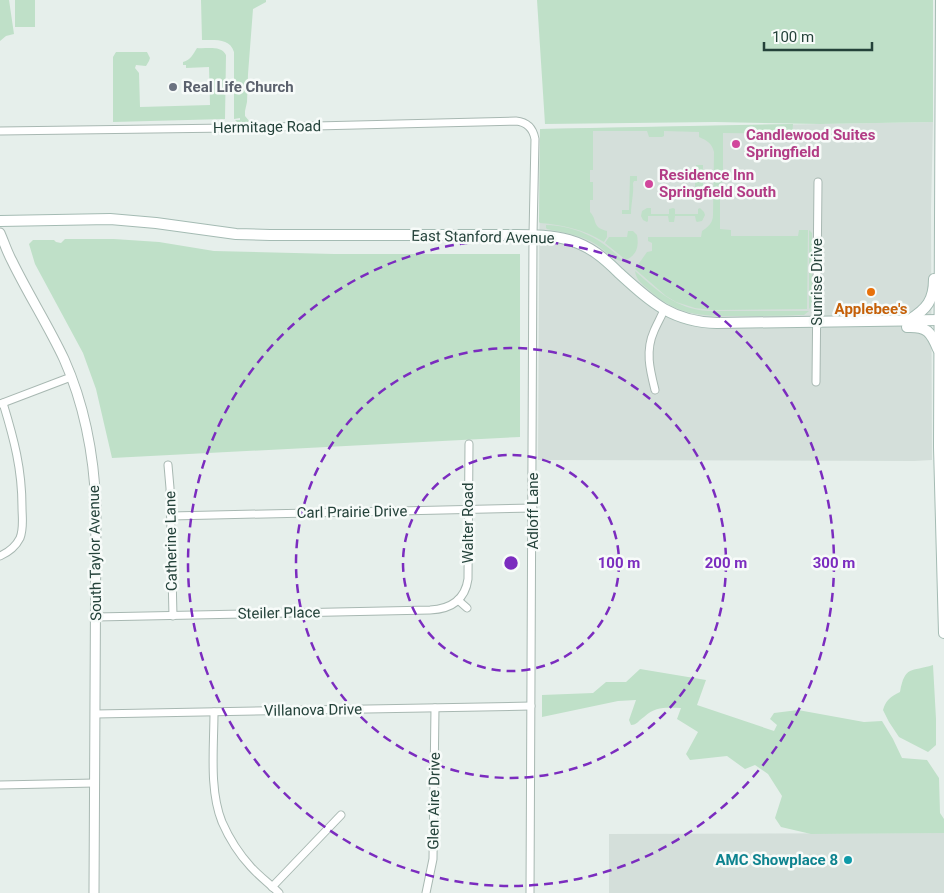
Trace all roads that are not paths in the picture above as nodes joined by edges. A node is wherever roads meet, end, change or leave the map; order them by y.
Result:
1 (941, 0) edge
2 (532, 128) joint
3 (0, 131) edge
4 (942, 149) edge
5 (818, 182) dead end
6 (0, 221) edge
7 (940, 224) junction
8 (0, 233) edge
9 (533, 236) junction
10 (664, 310) junction
11 (909, 320) junction
12 (942, 320) edge
13 (872, 321) junction
14 (816, 322) junction
15 (940, 352) junction
16 (71, 377) junction
17 (816, 382) dead end
18 (655, 390) dead end
19 (1, 404) edge
20 (468, 444) dead end
21 (168, 465) dead end
22 (533, 508) junction
23 (468, 509) junction
24 (171, 516) junction
25 (0, 556) edge
26 (458, 600) junction
27 (467, 608) dead end
28 (173, 616) junction
29 (96, 617) junction
30 (944, 633) edge
31 (531, 706) junction
32 (435, 708) junction
33 (214, 712) junction
34 (96, 714) junction
35 (95, 783) junction
36 (0, 785) edge
37 (341, 815) dead end
38 (272, 887) junction
39 (94, 893) edge
40 (279, 893) edge
41 (426, 893) edge
42 (530, 893) edge

1 - 4 main road
2 - 3 street, Hermitage Road
2 - 9 street, Adloff Lane
4 - 7 main road
5 - 14 street, Sunrise Drive
6 - 9 main road, East Stanford Avenue
7 - 11 main road
7 - 12 main road
8 - 16 street, South Taylor Avenue
9 - 10 main road, East Stanford Avenue
9 - 22 street, Adloff Lane
10 - 14 main road, East Stanford Avenue
10 - 18 street
11 - 12 main road, East Stanford Avenue
11 - 13 main road, East Stanford Avenue
12 - 15 main road
13 - 14 main road, East Stanford Avenue
13 - 15 main road
14 - 17 street, Sunrise Drive
15 - 30 main road
16 - 19 street
16 - 29 street, South Taylor Avenue
19 - 25 street
20 - 23 street, Walter Road
21 - 24 street, Catherine Lane
22 - 23 street, Carl Prairie Drive
22 - 31 street, Adloff Lane
23 - 24 street, Carl Prairie Drive
23 - 26 street, Walter Road
24 - 28 street, Catherine Lane
26 - 27 street
26 - 28 street, Steiler Place
28 - 29 street, Steiler Place
29 - 34 street, South Taylor Avenue
31 - 32 street, Villanova Drive
31 - 42 street, Adloff Lane
32 - 33 street, Villanova Drive
32 - 41 street, Glen Aire Drive
33 - 34 street, Villanova Drive
33 - 38 street
34 - 35 street, South Taylor Avenue
35 - 36 street
35 - 39 street, South Taylor Avenue
37 - 38 street
38 - 40 street

